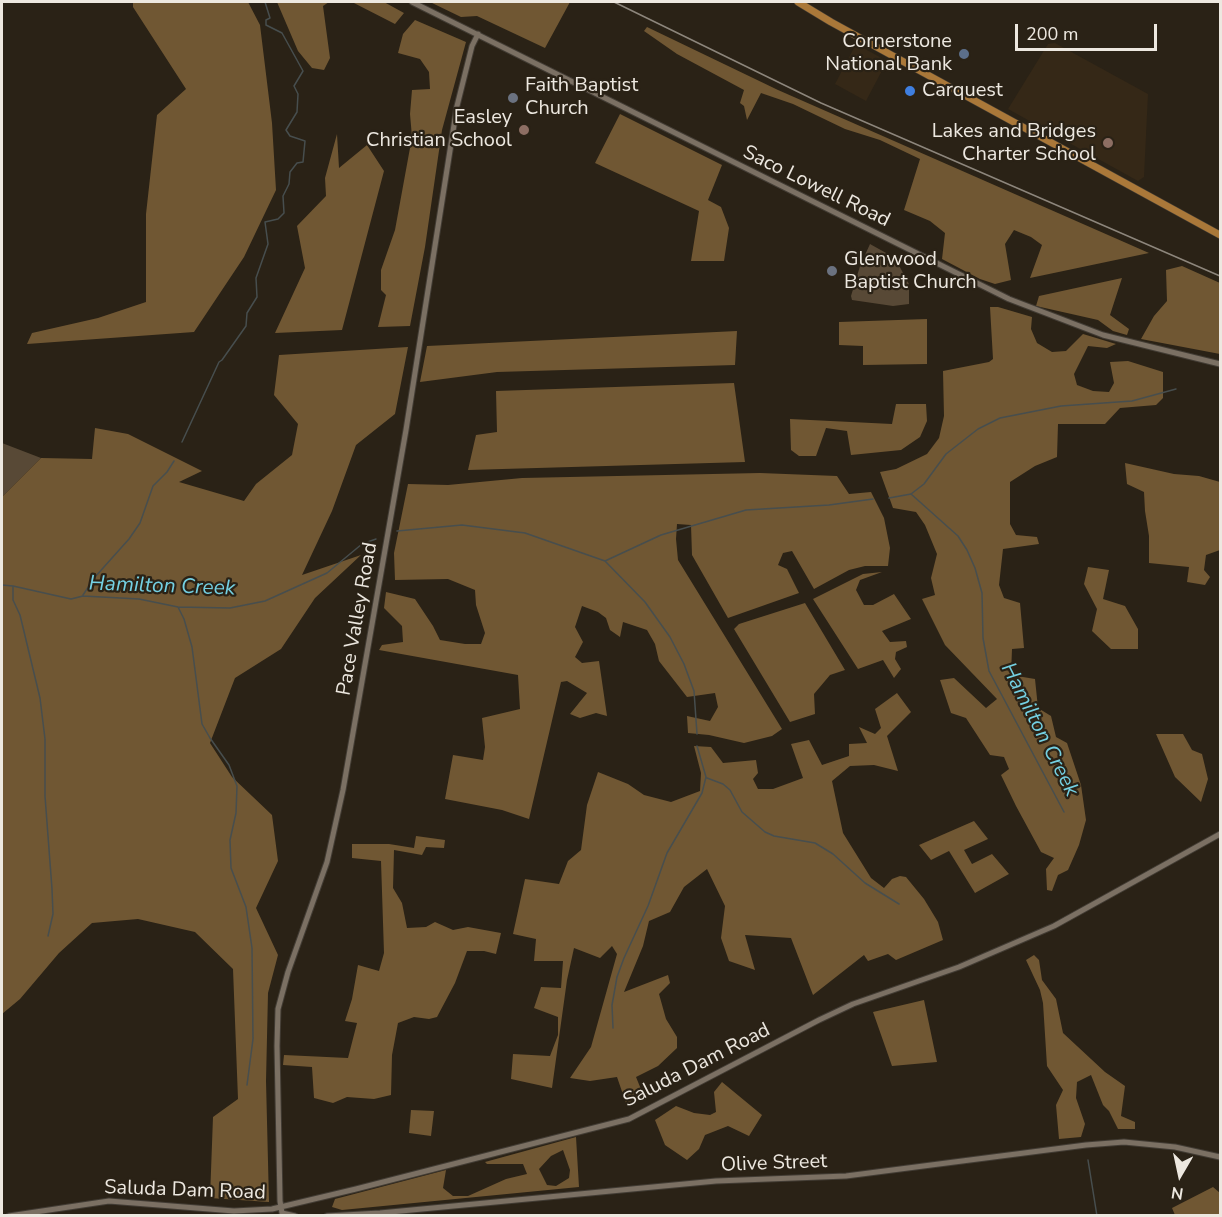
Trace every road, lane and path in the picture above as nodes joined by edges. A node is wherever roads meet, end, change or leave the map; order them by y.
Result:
1 (412, 2) edge
2 (798, 2) edge
3 (478, 34) junction
4 (1221, 235) edge
5 (1221, 364) edge
6 (1221, 834) edge
7 (1221, 1157) edge
8 (281, 1207) junction
9 (23, 1214) edge
10 (9, 1215) edge
11 (295, 1215) edge
12 (327, 1215) edge

1 - 3 street, Saco Lowell Road
2 - 4 main road
3 - 5 street, Saco Lowell Road
3 - 8 street, Pace Valley Road
6 - 8 street, Saluda Dam Road
7 - 12 street, Olive Street
8 - 9 street, Saluda Dam Road
8 - 11 street
9 - 10 street, Saluda Dam Road

